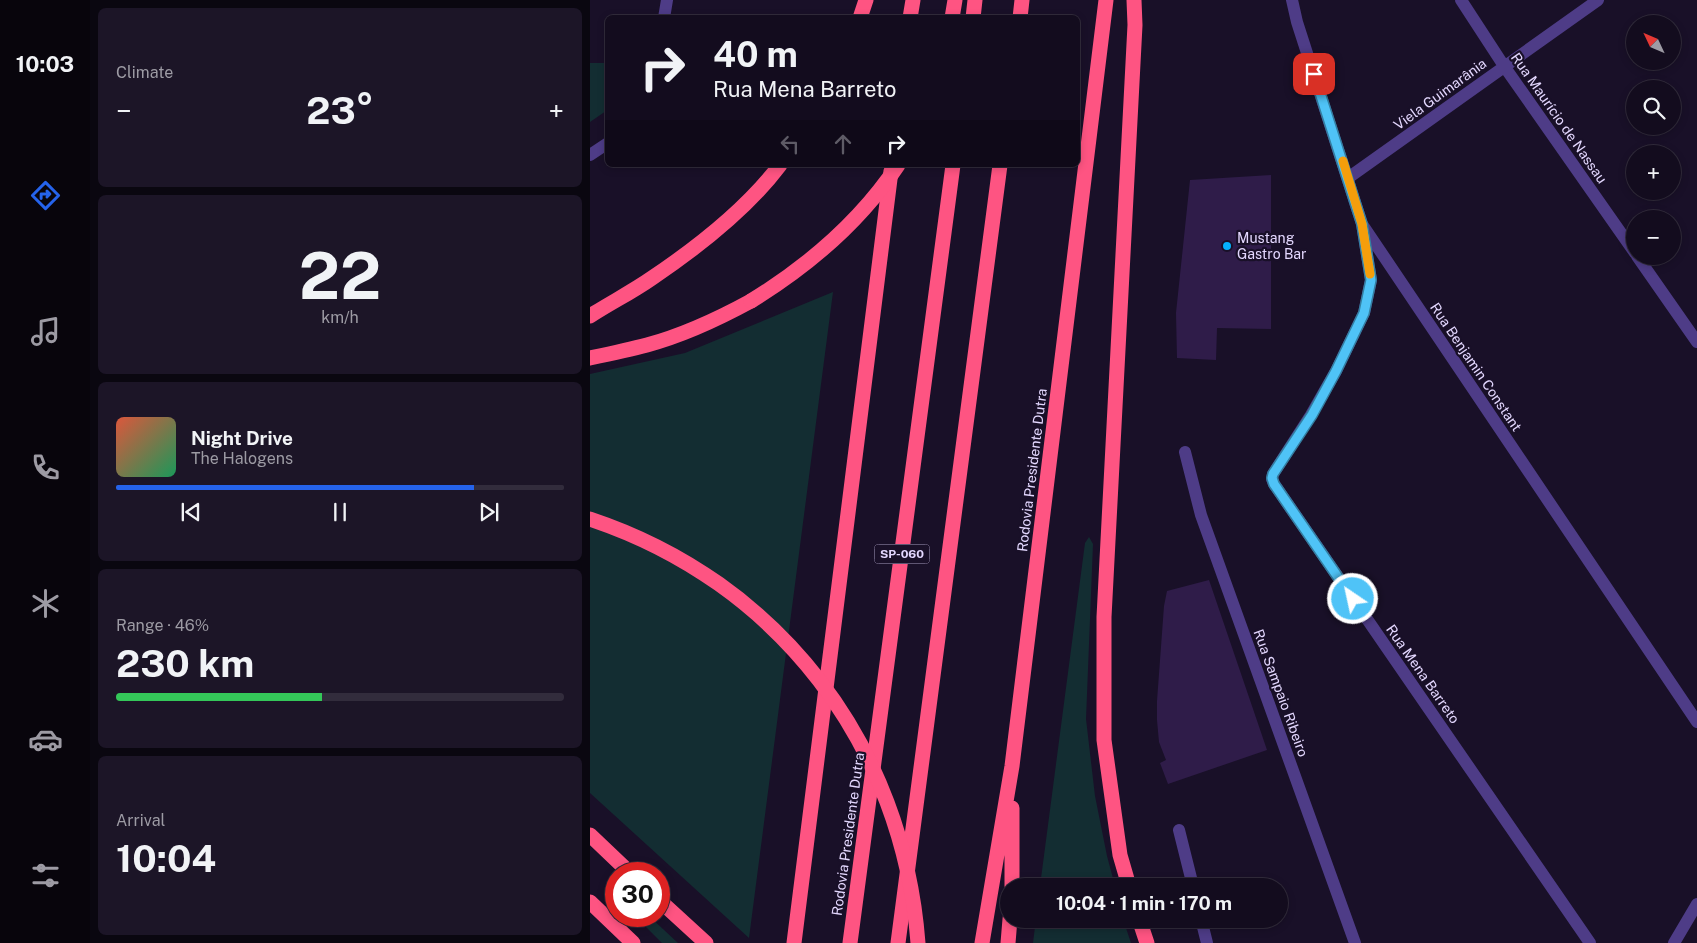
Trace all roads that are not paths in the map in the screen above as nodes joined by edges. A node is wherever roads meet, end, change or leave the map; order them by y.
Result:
1 (667, 0) edge
2 (866, 0) edge
3 (913, 0) edge
4 (955, 0) edge
5 (975, 0) edge
6 (1022, 0) edge
7 (1106, 0) edge
8 (1134, 0) edge
9 (1292, 0) edge
10 (1460, 0) edge
11 (1598, 0) edge
12 (664, 15) edge
13 (861, 15) edge
14 (910, 15) edge
15 (952, 15) edge
16 (973, 15) edge
17 (1020, 15) edge
18 (1504, 66) junction
19 (605, 145) edge
20 (590, 155) edge
21 (778, 167) edge
22 (892, 167) edge
23 (896, 167) edge
24 (953, 167) edge
25 (1000, 167) edge
26 (1348, 178) junction
27 (1362, 224) junction
28 (1626, 240) edge
29 (1643, 265) edge
30 (597, 308) edge
31 (590, 316) edge
32 (1697, 342) edge
33 (590, 358) edge
34 (1185, 452) dead end
35 (590, 519) edge
36 (1697, 722) edge
37 (1012, 766) junction
38 (1179, 830) dead end
39 (590, 834) edge
40 (619, 862) edge
41 (1012, 878) edge
42 (1127, 878) edge
43 (1191, 878) edge
44 (590, 902) edge
45 (1697, 904) edge
46 (670, 910) edge
47 (1009, 928) edge
48 (1142, 928) edge
49 (1203, 928) edge
50 (633, 943) edge
51 (706, 943) edge
52 (794, 943) edge
53 (850, 943) edge
54 (898, 943) edge
55 (918, 943) edge
56 (982, 943) edge
57 (1008, 943) edge
58 (1147, 943) edge
59 (1207, 943) edge
60 (1354, 943) edge
61 (1590, 943) edge
62 (1674, 943) edge

1 - 12 street
2 - 13 highway
3 - 14 highway
4 - 15 highway
5 - 16 highway
6 - 17 highway
7 - 37 highway, Rodovia Presidente Dutra
8 - 42 highway
9 - 26 street, Rua Benjamin Constant
10 - 18 street, Rua Maurício de Nassau
11 - 18 street, Viela Guimarânia
18 - 26 street, Viela Guimarânia
18 - 28 street, Rua Maurício de Nassau
19 - 20 street
21 - 30 highway
22 - 52 highway
23 - 33 highway, bridge
24 - 53 highway, Rodovia Presidente Dutra / SP-060
25 - 54 highway, SP-060
26 - 27 street, Rua Benjamin Constant
27 - 36 street, Rua Benjamin Constant
27 - 61 street, Rua Mena Barreto
29 - 32 street
30 - 31 highway
34 - 60 street, Rua Sampaio Ribeiro
35 - 55 highway, bridge
37 - 41 highway
37 - 56 highway, Rodovia Presidente Dutra
38 - 43 street
39 - 40 highway
44 - 50 highway
45 - 62 street
46 - 51 highway
47 - 57 highway
48 - 58 highway
49 - 59 street

